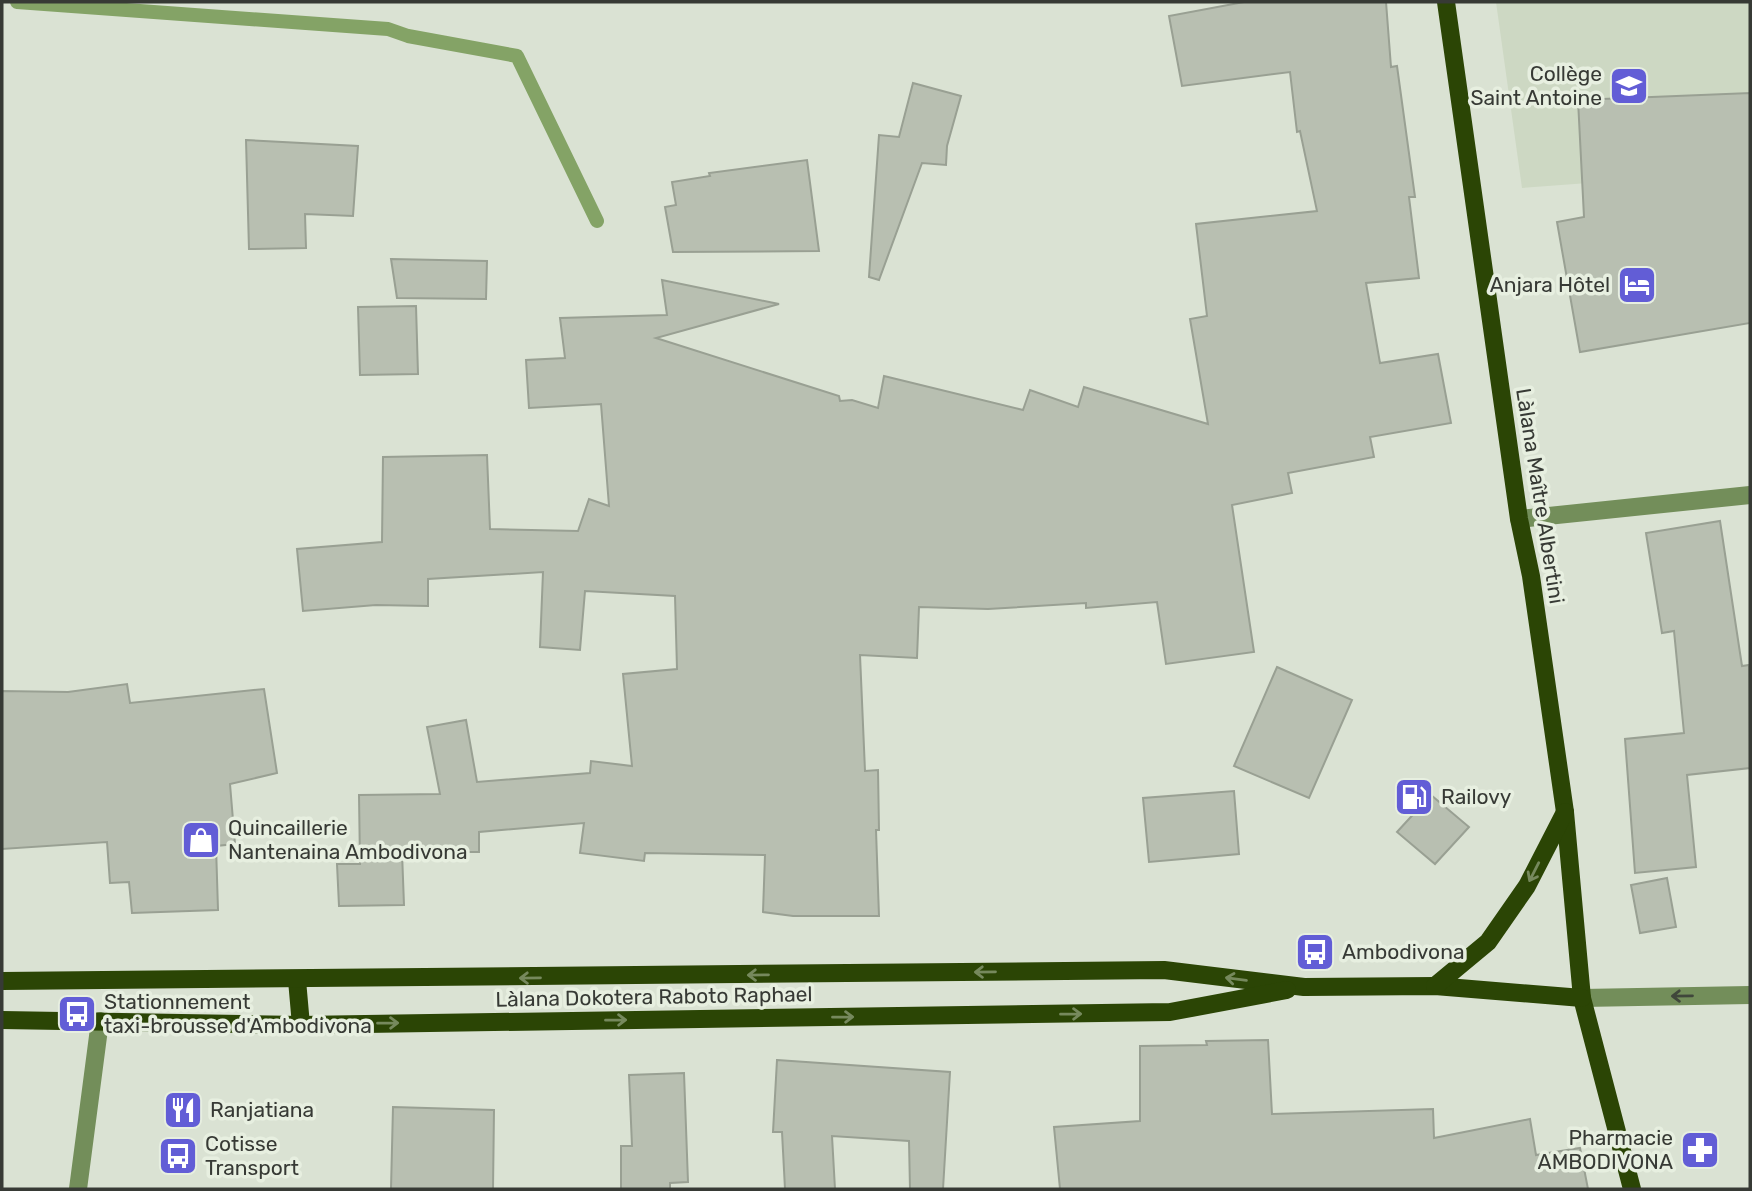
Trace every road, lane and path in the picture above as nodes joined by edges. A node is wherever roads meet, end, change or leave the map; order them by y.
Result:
1 (1446, 2) edge
2 (1750, 495) edge
3 (1518, 519) junction
4 (1565, 812) junction
5 (297, 980) junction
6 (2, 981) edge
7 (1435, 986) junction
8 (1304, 987) junction
9 (1750, 995) edge
10 (1582, 998) junction
11 (2, 1020) edge
12 (100, 1021) junction
13 (301, 1025) junction
14 (78, 1189) edge
15 (1632, 1189) edge

1 - 3 main road, Làlana Maître Albertini
2 - 3 street
3 - 4 main road, Làlana Maître Albertini
4 -> 7 main road
4 - 10 main road, Làlana Maître Albertini
5 - 6 main road, Làlana Dokotera Raboto Raphael
8 -> 5 main road, Làlana Dokotera Raboto Raphael
5 - 13 main road
7 - 8 main road, Làlana Dokotera Raboto Raphael
7 - 10 main road, Làlana Dokotera Raboto Raphael
13 -> 8 main road, Làlana Dokotera Raboto Raphael
9 -> 10 street
10 - 15 main road, Làlana Maître Albertini
11 - 12 main road, Làlana Dokotera Raboto Raphael
12 - 13 main road, Làlana Dokotera Raboto Raphael
12 - 14 street

